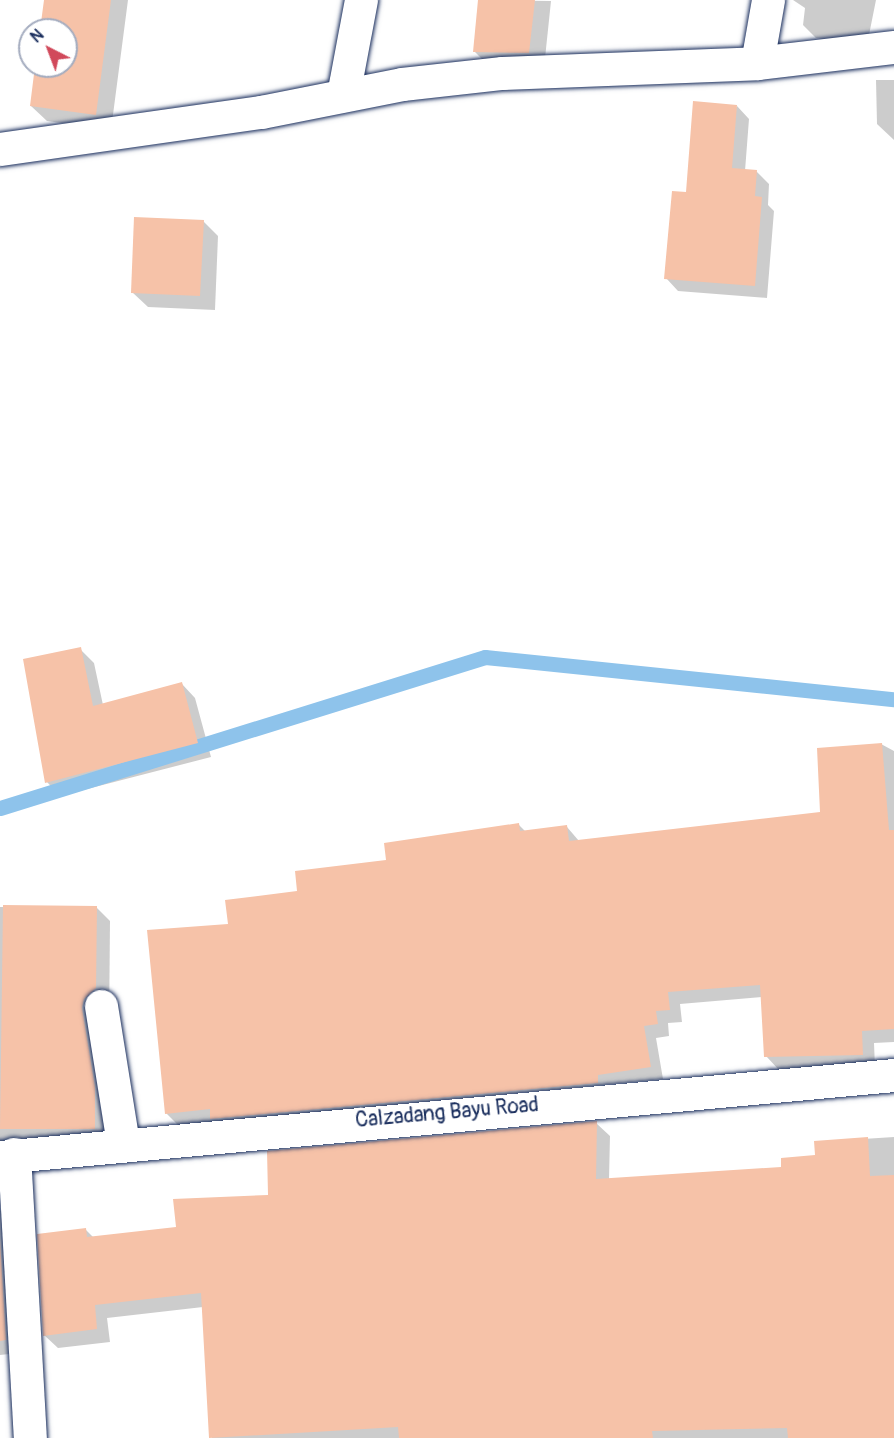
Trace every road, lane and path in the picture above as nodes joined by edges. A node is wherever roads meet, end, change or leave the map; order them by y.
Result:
1 (361, 0) edge
2 (768, 0) edge
3 (894, 48) edge
4 (757, 63) junction
5 (343, 95) junction
6 (0, 149) edge
7 (101, 1006) dead end
8 (894, 1075) edge
9 (123, 1143) junction
10 (7, 1155) edge
11 (30, 1438) edge

1 - 5 street
2 - 4 street
3 - 4 street
4 - 5 street
5 - 6 street
7 - 9 street
8 - 9 street, Calzadang Bayu Road
9 - 10 street, Calzadang Bayu Road
10 - 11 street

